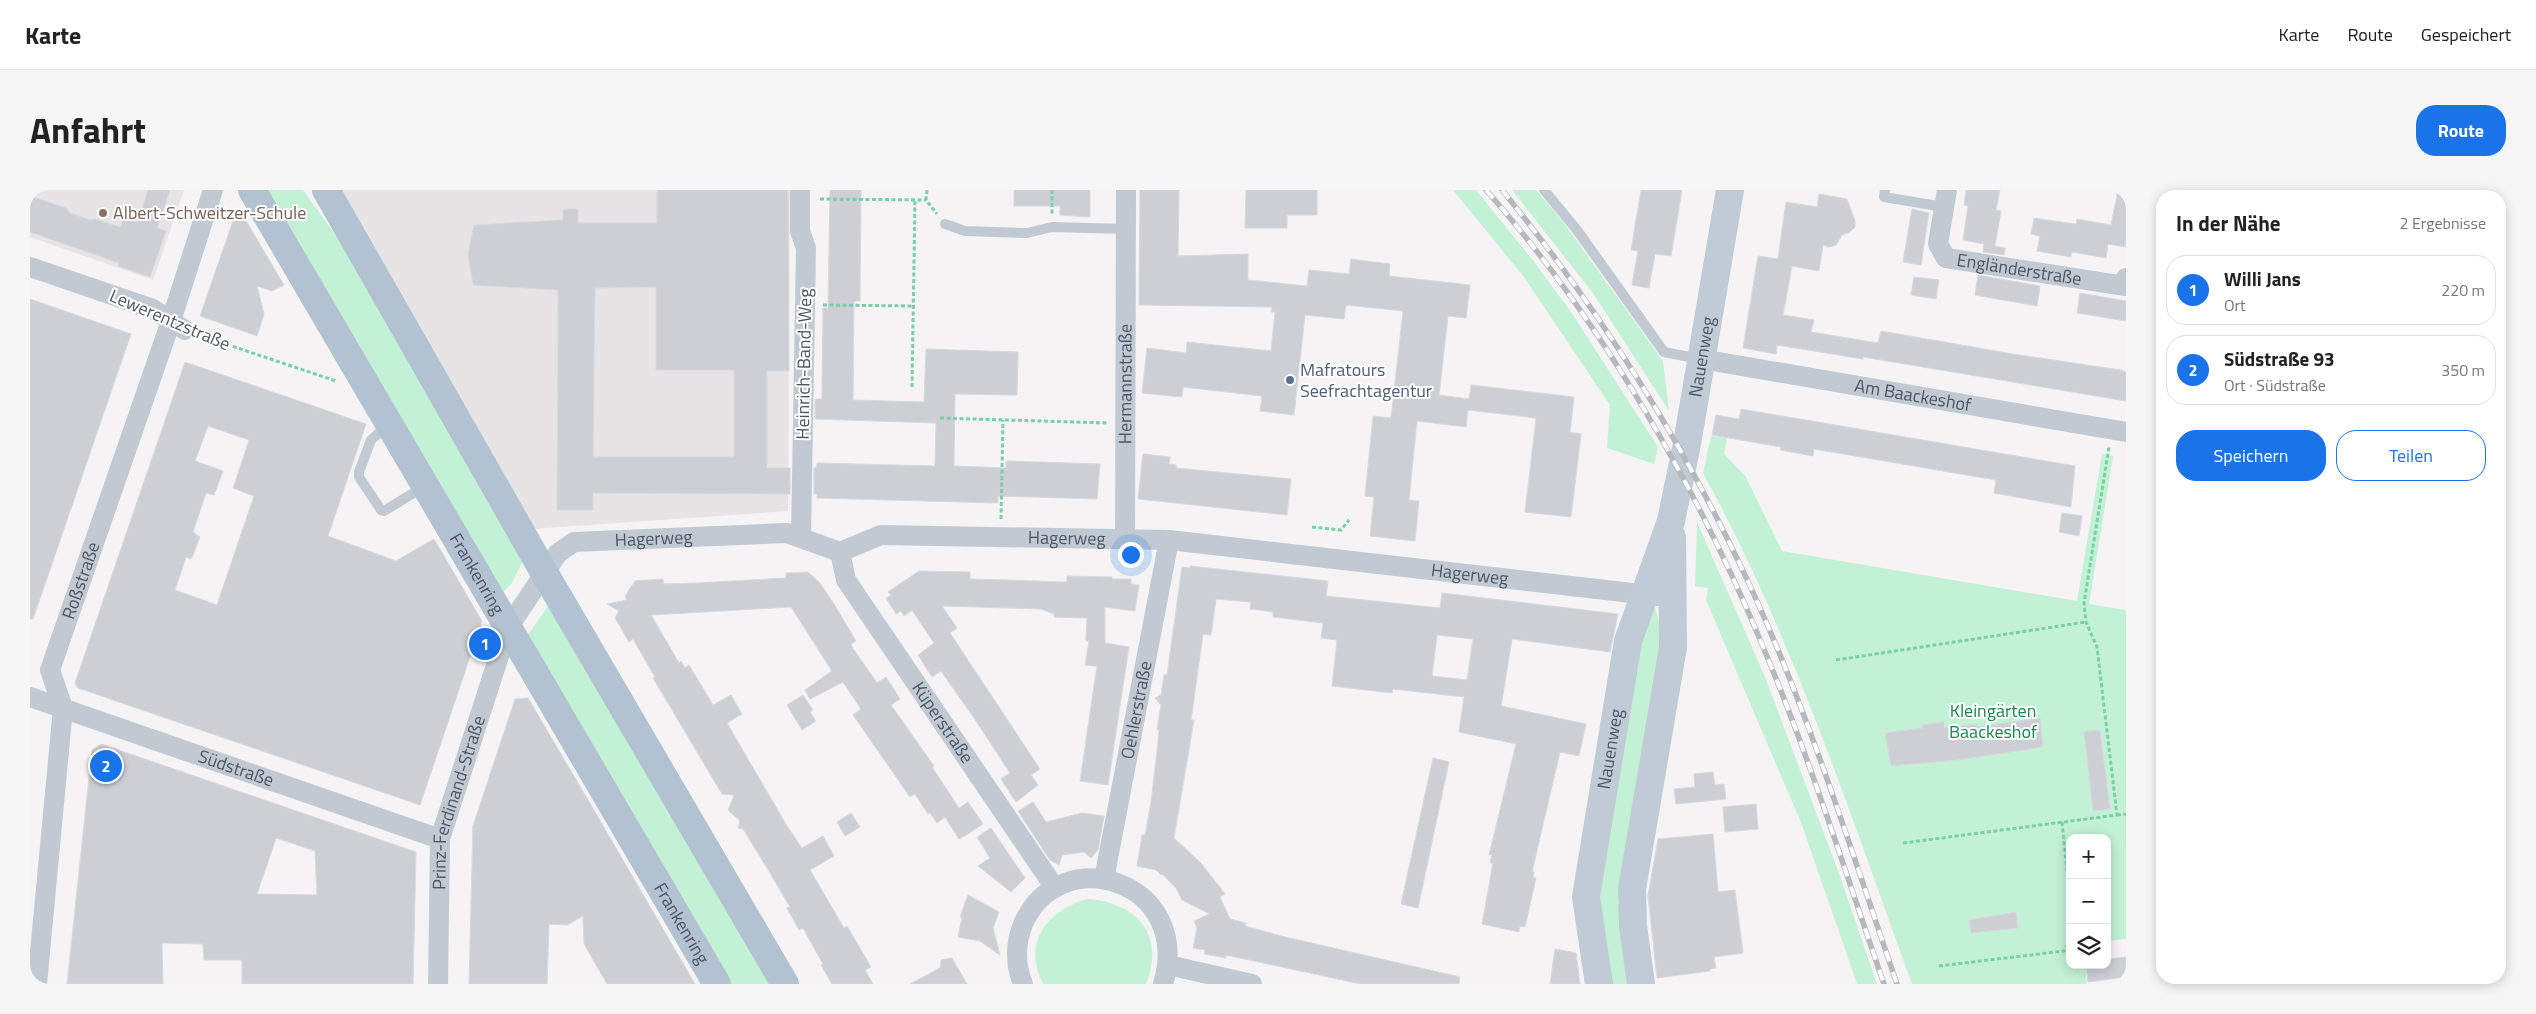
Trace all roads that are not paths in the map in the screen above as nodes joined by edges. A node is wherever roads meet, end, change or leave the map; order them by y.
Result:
1 (213, 190) edge
2 (252, 190) edge
3 (326, 190) edge
4 (1126, 190) edge
5 (1544, 190) edge
6 (1730, 190) edge
7 (1885, 190) edge
8 (800, 194) edge
9 (1946, 198) edge
10 (945, 224) road end
11 (1126, 229) junction
12 (30, 267) edge
13 (2126, 278) edge
14 (178, 325) junction
15 (1701, 359) junction
16 (389, 425) junction
17 (2126, 432) edge
18 (426, 485) junction
19 (1671, 521) junction
20 (801, 538) junction
21 (1125, 539) junction
22 (1169, 540) junction
23 (840, 552) junction
24 (545, 574) junction
25 (1644, 594) junction
26 (1673, 598) junction
27 (508, 628) junction
28 (30, 697) edge
29 (64, 708) junction
30 (440, 839) junction
31 (1104, 879) junction
32 (1055, 888) junction
33 (1166, 975) edge
34 (37, 984) edge
35 (438, 984) edge
36 (717, 984) edge
37 (785, 984) edge
38 (1023, 984) edge
39 (1252, 984) edge
40 (1599, 984) edge
41 (1642, 984) edge

1 - 14 street, Roßstraße
2 - 16 main road, Frankenring
3 - 24 main road
4 - 11 street, Hermannstraße
5 - 15 lane
6 - 15 street, Nauenweg
7 - 9 lane
8 - 20 street, Heinrich-Band-Weg
9 - 13 street, Engländerstraße
10 - 11 lane
11 - 21 street, Hermannstraße
12 - 14 street, Lewerentzstraße
14 - 29 street, Roßstraße
15 - 17 street, Am Baackeshof
15 - 19 street, Nauenweg
16 - 18 main road, Frankenring
16 - 18 lane
18 - 27 main road, Frankenring
19 - 25 street, Nauenweg
19 - 26 street, Nauenweg
20 - 23 street, Hagerweg
20 - 24 street, Hagerweg
21 - 22 street, Hagerweg
21 - 23 street, Hagerweg
22 - 25 street, Hagerweg
22 - 31 street, Oehlerstraße
23 - 32 street, Küperstraße
24 - 27 street, Hagerweg
24 - 37 main road
25 - 26 street, Hagerweg
25 - 40 street, Nauenweg
26 - 41 street, Nauenweg
27 - 30 street, Prinz-Ferdinand-Straße
27 - 36 main road, Frankenring
28 - 29 street, Südstraße
29 - 30 street, Südstraße
29 - 34 street, Roßstraße
30 - 35 street, Prinz-Ferdinand-Straße
31 - 32 street
31 - 33 street
32 - 38 street
33 - 39 street

